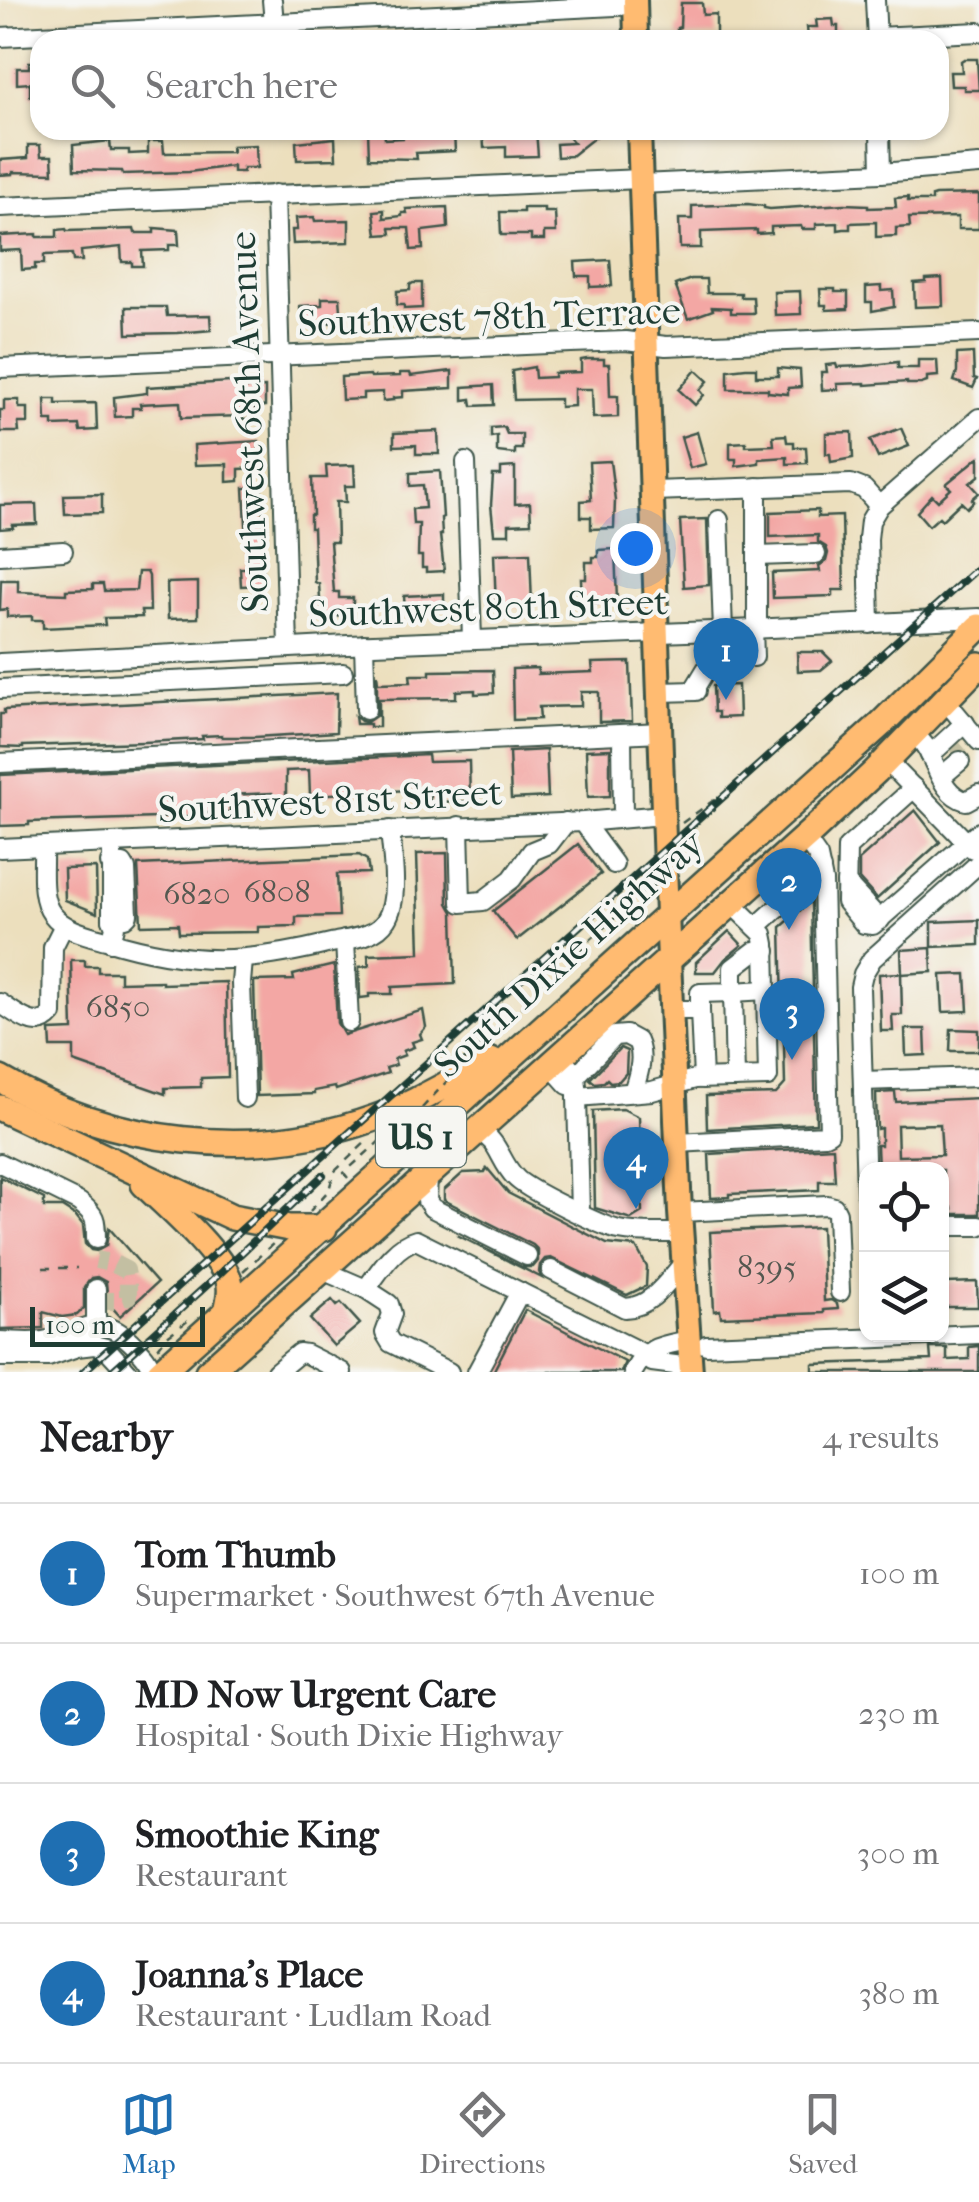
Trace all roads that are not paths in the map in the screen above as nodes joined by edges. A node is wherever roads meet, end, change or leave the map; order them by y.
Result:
1 (272, 0) edge
2 (876, 0) edge
3 (635, 3) edge
4 (274, 22) junction
5 (117, 30) edge
6 (636, 30) edge
7 (877, 30) edge
8 (979, 32) edge
9 (30, 34) edge
10 (949, 34) edge
11 (0, 36) edge
12 (639, 140) edge
13 (880, 140) edge
14 (979, 164) edge
15 (882, 174) junction
16 (641, 181) junction
17 (275, 194) junction
18 (0, 207) edge
19 (979, 333) edge
20 (648, 343) junction
21 (280, 356) junction
22 (0, 368) edge
23 (979, 418) edge
24 (466, 462) dead end
25 (757, 488) junction
26 (652, 491) junction
27 (879, 506) junction
28 (719, 520) dead end
29 (63, 551) dead end
30 (816, 554) dead end
31 (0, 555) edge
32 (757, 556) junction
33 (979, 618) edge
34 (870, 624) junction
35 (979, 627) edge
36 (755, 629) junction
37 (718, 631) junction
38 (657, 633) junction
39 (472, 639) junction
40 (364, 644) junction
41 (311, 647) junction
42 (288, 648) junction
43 (714, 658) junction
44 (1, 663) edge
45 (979, 665) edge
46 (342, 672) dead end
47 (312, 674) junction
48 (2, 688) edge
49 (660, 692) junction
50 (945, 700) junction
51 (366, 710) dead end
52 (661, 732) junction
53 (913, 733) junction
54 (622, 734) junction
55 (968, 740) edge
56 (886, 760) junction
57 (0, 763) edge
58 (935, 766) junction
59 (914, 788) junction
60 (979, 794) edge
61 (623, 818) junction
62 (672, 819) junction
63 (574, 822) junction
64 (459, 826) junction
65 (390, 830) junction
66 (804, 837) junction
67 (43, 847) junction
68 (0, 848) edge
69 (976, 849) edge
70 (111, 854) junction
71 (614, 864) dead end
72 (821, 869) junction
73 (730, 902) junction
74 (667, 917) junction
75 (64, 925) junction
76 (756, 927) junction
77 (345, 940) junction
78 (112, 942) junction
79 (766, 951) junction
80 (669, 958) junction
81 (244, 960) junction
82 (766, 990) junction
83 (733, 992) junction
84 (0, 1004) edge
85 (672, 1010) junction
86 (700, 1010) junction
87 (349, 1022) dead end
88 (523, 1045) junction
89 (555, 1060) junction
90 (979, 1077) edge
91 (0, 1078) edge
92 (735, 1078) junction
93 (704, 1079) junction
94 (862, 1082) junction
95 (675, 1085) junction
96 (577, 1087) junction
97 (633, 1092) junction
98 (245, 1098) dead end
99 (0, 1108) edge
100 (478, 1130) junction
101 (677, 1143) junction
102 (0, 1162) edge
103 (865, 1162) edge
104 (130, 1170) junction
105 (428, 1174) junction
106 (399, 1201) junction
107 (580, 1213) junction
108 (315, 1219) junction
109 (681, 1222) junction
110 (949, 1226) edge
111 (979, 1226) edge
112 (96, 1239) tunnel mouth
113 (527, 1256) dead end
114 (683, 1264) junction
115 (322, 1270) junction
116 (552, 1270) dead end
117 (96, 1289) dead end
118 (366, 1290) junction
119 (520, 1292) junction
120 (840, 1292) dead end
121 (227, 1311) junction
122 (96, 1327) junction
123 (979, 1334) edge
124 (0, 1341) edge
125 (697, 1342) junction
126 (0, 1358) edge
127 (648, 1358) junction
128 (159, 1361) edge
129 (690, 1369) edge
130 (128, 1372) edge
131 (152, 1372) edge
132 (208, 1372) edge
133 (276, 1372) edge
134 (342, 1372) edge
135 (450, 1372) edge
136 (476, 1372) edge
137 (633, 1372) edge

1 - 4 street
2 - 7 street
3 - 4 street
3 - 6 main road
4 - 5 street
8 - 10 street
9 - 11 street
12 - 16 main road
13 - 15 street
14 - 15 street
15 - 16 street
16 - 17 street
16 - 20 main road
17 - 18 street
17 - 21 street, Southwest 68th Avenue
19 - 20 street, Southwest 78th Terrace
20 - 21 street, Southwest 78th Terrace
20 - 26 main road
21 - 22 street, Southwest 78th Terrace
21 - 42 street, Southwest 68th Avenue
23 - 27 street
24 - 39 street
25 - 26 street
25 - 27 street
25 - 32 street
26 - 38 main road
27 - 34 street
28 - 37 street
29 - 31 street
30 - 32 street
32 - 36 street
33 - 34 street, Southwest 80th Street
34 - 36 street, Southwest 80th Street
35 - 74 highway, South Dixie Highway / US 1
36 - 37 street, Southwest 80th Street
36 - 43 street
37 - 38 street, Southwest 80th Street
37 - 43 street
38 - 39 street, Southwest 80th Street
38 - 49 main road
39 - 40 street, Southwest 80th Street
40 - 41 street, Southwest 80th Street
40 - 51 street
41 - 42 street, Southwest 80th Street
41 - 47 street
42 - 44 street, Southwest 80th Street
43 - 49 street
44 - 48 street
45 - 50 highway, South Dixie Highway / US 1
46 - 47 street
47 - 48 street
49 - 52 main road
50 - 53 highway, South Dixie Highway / US 1
50 - 55 street
52 - 54 street
52 - 62 main road
53 - 56 highway, South Dixie Highway / US 1
53 - 58 street
54 - 57 street
54 - 61 street
55 - 58 street
55 - 58 street
56 - 59 street
56 - 66 highway, South Dixie Highway / US 1
58 - 60 street
59 - 69 street
59 - 69 street
61 - 62 street, Southwest 81st Street
61 - 63 street, Southwest 81st Street
62 - 74 main road
63 - 64 street, Southwest 81st Street
63 - 64 street
63 - 71 street
64 - 65 street, Southwest 81st Street
65 - 70 street, Southwest 81st Street
65 - 77 street
66 - 72 street
66 - 73 highway, South Dixie Highway / US 1
67 - 68 street, Southwest 81st Street
67 - 70 street, Southwest 81st Street
67 - 75 street
69 - 94 street
70 - 78 street
72 - 76 street
72 - 101 street
73 - 76 street
73 - 80 highway, South Dixie Highway / US 1
74 - 80 main road
74 - 88 highway, South Dixie Highway / US 1
75 - 78 street
75 - 84 street
76 - 79 street
77 - 81 street
77 - 87 street
78 - 81 street
79 - 82 street
79 - 83 street
80 - 85 main road
80 - 89 highway, South Dixie Highway / US 1
81 - 98 street
82 - 83 street
82 - 92 street
83 - 86 street
83 - 92 street
85 - 86 street
85 - 95 main road
86 - 93 street
88 - 91 highway
88 - 108 highway, South Dixie Highway / US 1
89 - 96 street
89 - 100 highway, South Dixie Highway / US 1
90 - 94 street
92 - 93 street
93 - 95 street
94 - 103 street
95 - 97 street
95 - 101 main road
96 - 97 street
96 - 97 street
96 - 107 street
99 - 104 highway
100 - 105 highway, South Dixie Highway / US 1
100 - 107 street
101 - 109 main road
102 - 112 street
104 - 108 highway
104 - 121 highway
105 - 106 highway, South Dixie Highway / US 1
105 - 113 street
106 - 108 highway
106 - 115 highway, South Dixie Highway / US 1
107 - 109 street
108 - 121 highway, South Dixie Highway / US 1
109 - 114 main road
109 - 120 street
110 - 111 street
114 - 116 street
114 - 125 main road
115 - 118 street
115 - 132 highway, South Dixie Highway / US 1
117 - 122 street
118 - 119 street
118 - 135 street
119 - 127 street
119 - 136 street
121 - 128 highway, South Dixie Highway / US 1
122 - 124 street
122 - 131 street
123 - 125 street
125 - 127 street
125 - 129 main road
126 - 130 street
127 - 129 street
127 - 137 street
133 - 134 street

